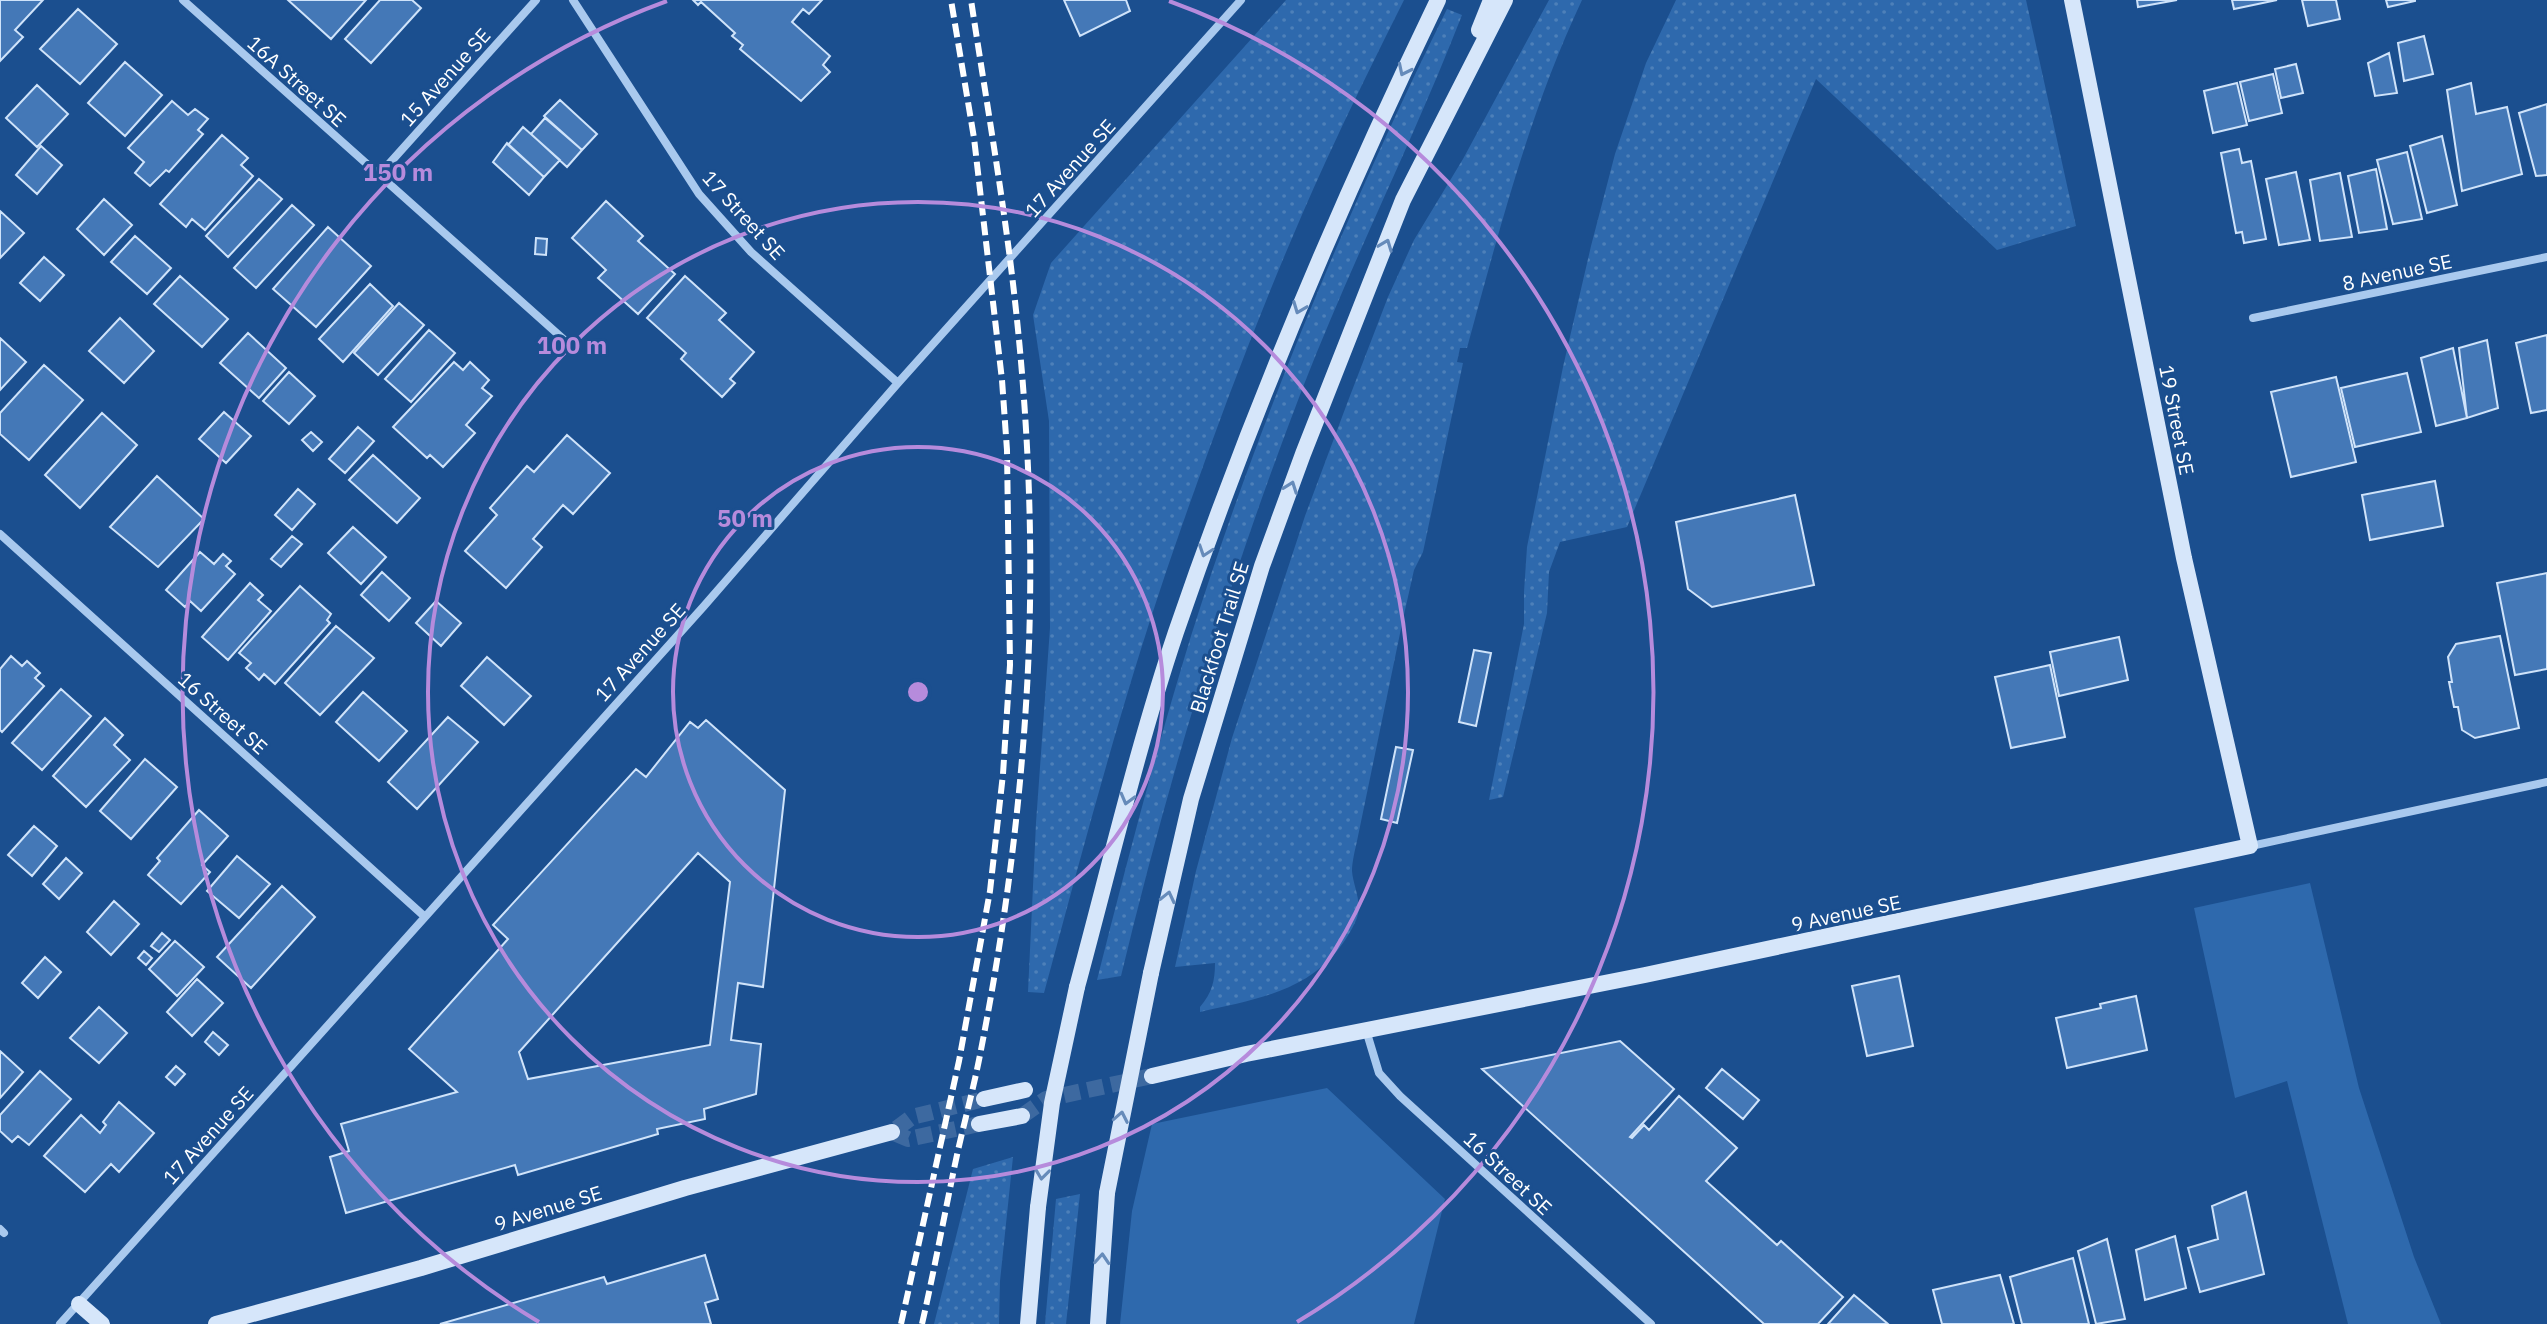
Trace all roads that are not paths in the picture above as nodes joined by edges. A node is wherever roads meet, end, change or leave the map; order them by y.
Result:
1 (183, 0) edge
2 (536, 0) edge
3 (573, 0) edge
4 (1241, 0) edge
5 (1438, 0) edge
6 (1491, 0) edge
7 (1505, 0) edge
8 (2072, 0) edge
9 (1446, 113) junction
10 (379, 175) junction
11 (2547, 257) edge
12 (2253, 318) dead end
13 (570, 345) dead end
14 (898, 383) junction
15 (0, 534) edge
16 (2547, 782) edge
17 (2250, 846) junction
18 (424, 916) junction
19 (1366, 1030) junction
20 (1152, 1076) tunnel mouth
21 (1025, 1090) dead end
22 (984, 1099) tunnel mouth
23 (1022, 1116) tunnel mouth
24 (979, 1124) tunnel mouth
25 (892, 1132) dead end
26 (79, 1304) junction
27 (60, 1324) edge
28 (102, 1324) edge
29 (216, 1324) edge
30 (1028, 1324) edge
31 (1098, 1324) edge
32 (1651, 1324) edge

1 - 10 street, 16A Street SE
2 - 10 street, 15 Avenue SE
3 - 14 street, 17 Street SE
4 - 14 street, 17 Avenue SE
5 -> 30 main road, Blackfoot Trail SE, bridge
6 - 9 main road
7 - 9 main road, Blackfoot Trail SE
8 - 17 main road, 19 Street SE
31 -> 9 main road, Blackfoot Trail SE, bridge
10 - 13 street, 16A Street SE
11 - 12 street, 8 Avenue SE
14 - 18 street, 17 Avenue SE
15 - 18 street, 16 Street SE
16 - 17 street, 9 Avenue SE
17 - 19 main road, 9 Avenue SE
18 - 26 street, 17 Avenue SE
19 - 20 main road, 9 Avenue SE
19 - 32 street, 16 Street SE
21 - 22 main road
23 - 24 main road
25 - 29 main road, 9 Avenue SE
26 - 27 street, 17 Avenue SE
26 - 28 main road

